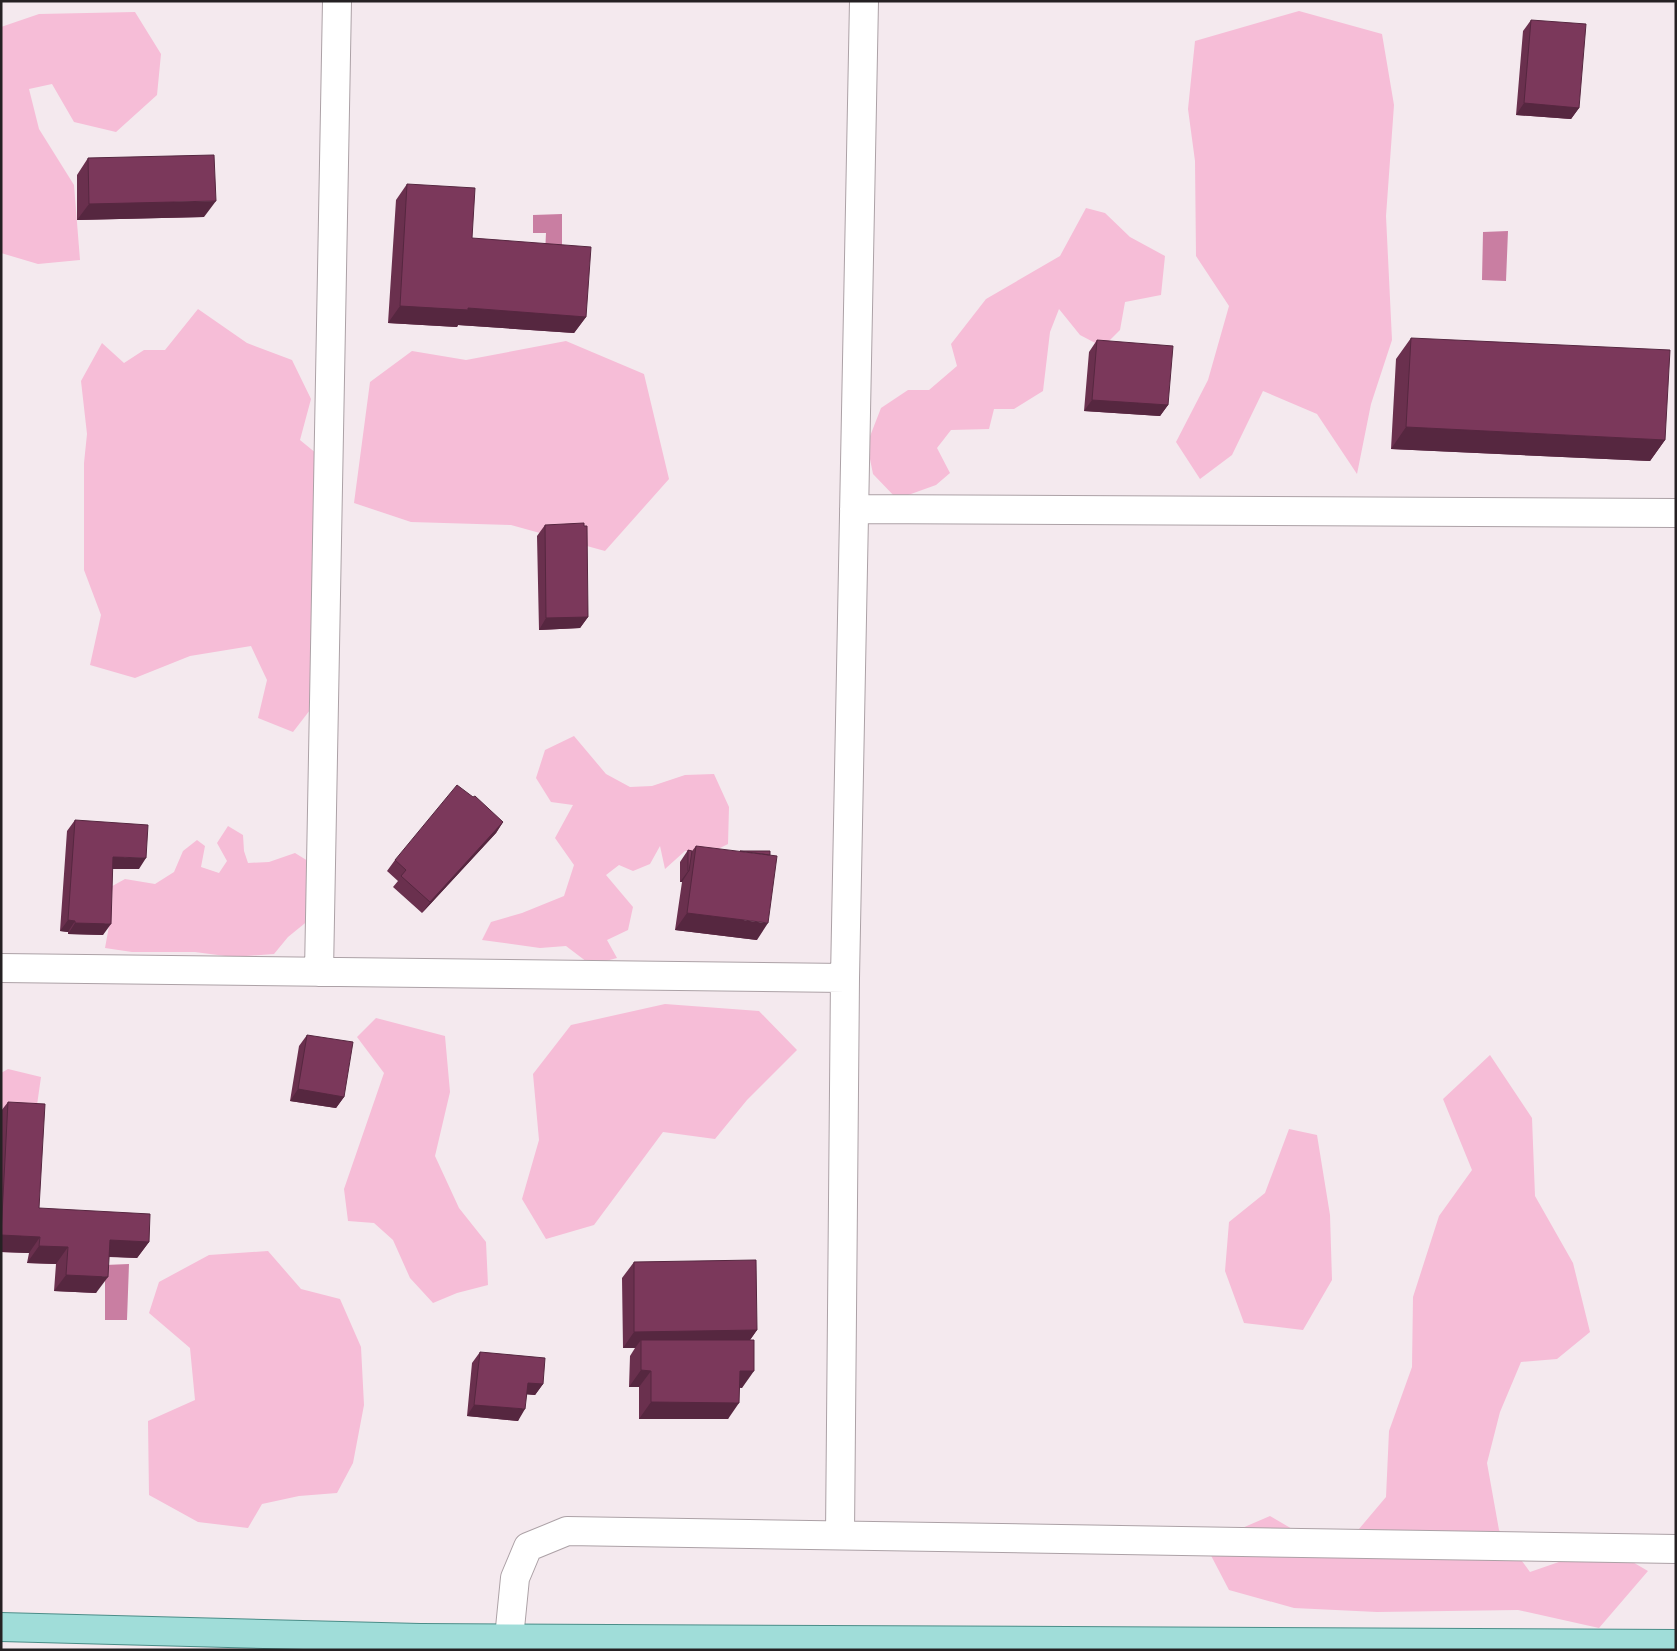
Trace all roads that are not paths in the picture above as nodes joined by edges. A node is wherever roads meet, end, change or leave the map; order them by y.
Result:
1 (337, 1) edge
2 (864, 1) edge
3 (854, 509) junction
4 (1676, 513) edge
5 (1, 968) edge
6 (319, 972) junction
7 (845, 978) junction
8 (840, 1535) junction
9 (1676, 1549) edge
10 (1, 1626) edge
11 (509, 1638) junction
12 (420, 1644) edge
13 (1676, 1644) edge

1 - 6 street
2 - 3 street
3 - 4 street
3 - 7 street
5 - 6 street
6 - 7 street
7 - 8 street
8 - 9 street
8 - 11 street
10 - 12 main road
11 - 12 main road
11 - 13 main road

